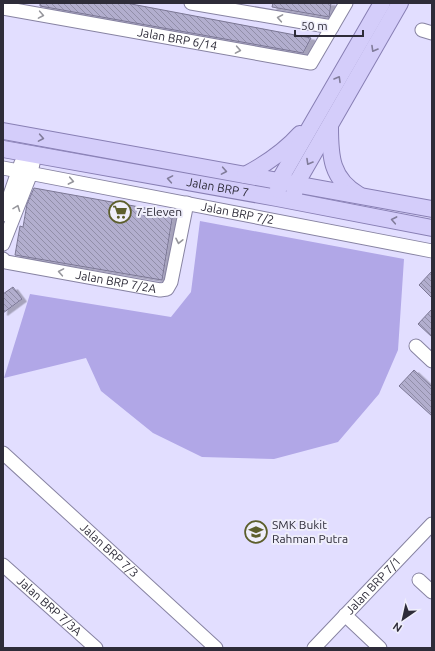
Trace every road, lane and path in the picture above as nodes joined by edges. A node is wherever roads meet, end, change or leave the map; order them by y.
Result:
1 (191, 3) edge
2 (346, 3) edge
3 (382, 3) edge
4 (400, 3) edge
5 (3, 8) edge
6 (332, 27) junction
7 (318, 112) junction
8 (330, 126) junction
9 (3, 131) edge
10 (3, 148) edge
11 (29, 153) junction
12 (3, 168) edge
13 (25, 172) junction
14 (245, 175) junction
15 (279, 181) junction
16 (296, 184) junction
17 (361, 196) junction
18 (277, 198) junction
19 (293, 201) junction
20 (187, 203) junction
21 (432, 209) edge
22 (3, 215) edge
23 (432, 228) edge
24 (3, 244) edge
25 (432, 250) edge
26 (3, 259) edge
27 (416, 346) dead end
28 (432, 361) edge
29 (3, 453) edge
30 (432, 524) edge
31 (3, 565) edge
32 (419, 580) dead end
33 (432, 592) edge
34 (345, 615) junction
35 (96, 648) edge
36 (216, 648) edge
37 (314, 648) edge
38 (380, 648) edge

6 -> 1 street
2 - 6 street
7 -> 3 main road
4 -> 8 main road
5 -> 6 street, Jalan BRP 6/14
7 - 14 main road
7 - 15 main road
8 -> 16 main road
8 - 17 main road
9 -> 14 main road, Jalan BRP 7
10 - 11 main road, Jalan BRP 7
11 - 13 street
18 -> 11 main road, Jalan BRP 7
12 - 13 street, Jalan BRP 7/2
13 -> 20 street, Jalan BRP 7/2
13 - 22 street
24 -> 13 street
14 - 15 main road, Jalan BRP 7
15 - 16 main road, Jalan BRP 7
15 - 18 main road
16 - 17 main road, Jalan BRP 7
16 - 19 main road
17 - 21 main road, Jalan BRP 7
18 - 19 main road, Jalan BRP 7
23 -> 19 main road, Jalan BRP 7
20 - 25 street, Jalan BRP 7/2
20 -> 26 street, Jalan BRP 7/2A
27 - 28 street
29 - 36 street, Jalan BRP 7/3
30 - 34 street, Jalan BRP 7/1
31 - 35 street, Jalan BRP 7/3A
32 - 33 street
34 - 37 street, Jalan BRP 7/1
34 - 38 street

